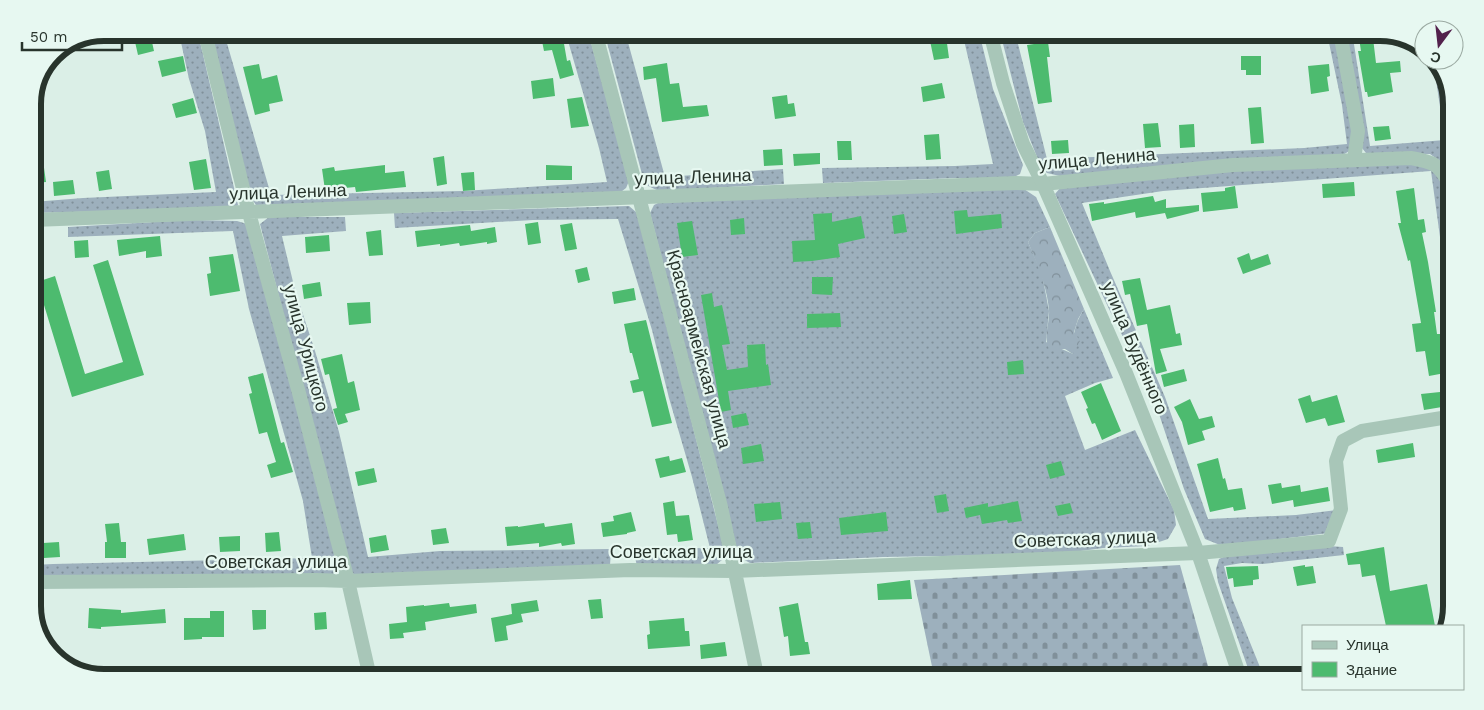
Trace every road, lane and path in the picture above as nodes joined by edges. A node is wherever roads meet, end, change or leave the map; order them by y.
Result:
1 (207, 41) edge
2 (598, 41) edge
3 (992, 41) edge
4 (1342, 41) edge
5 (1354, 160) junction
6 (1443, 172) edge
7 (1043, 184) junction
8 (639, 198) junction
9 (249, 213) junction
10 (41, 220) edge
11 (1443, 418) edge
12 (1198, 553) junction
13 (734, 571) junction
14 (348, 581) junction
15 (41, 582) edge
16 (368, 669) edge
17 (756, 669) edge
18 (1237, 669) edge

1 - 9 street, улица Урицкого
2 - 8 street, Красноармейская улица
3 - 7 street, улица Будённого
4 - 5 street
5 - 6 street, улица Ленина
5 - 7 street, улица Ленина
7 - 8 street, улица Ленина
7 - 12 street, улица Будённого
8 - 9 street, улица Ленина
8 - 13 street, Красноармейская улица
9 - 10 street, улица Ленина
9 - 14 street, улица Урицкого
11 - 12 street, Советская улица
12 - 13 street, Советская улица
12 - 18 street, улица Будённого
13 - 14 street, Советская улица
13 - 17 street, Красноармейская улица
14 - 15 street, Советская улица
14 - 16 street, улица Урицкого

